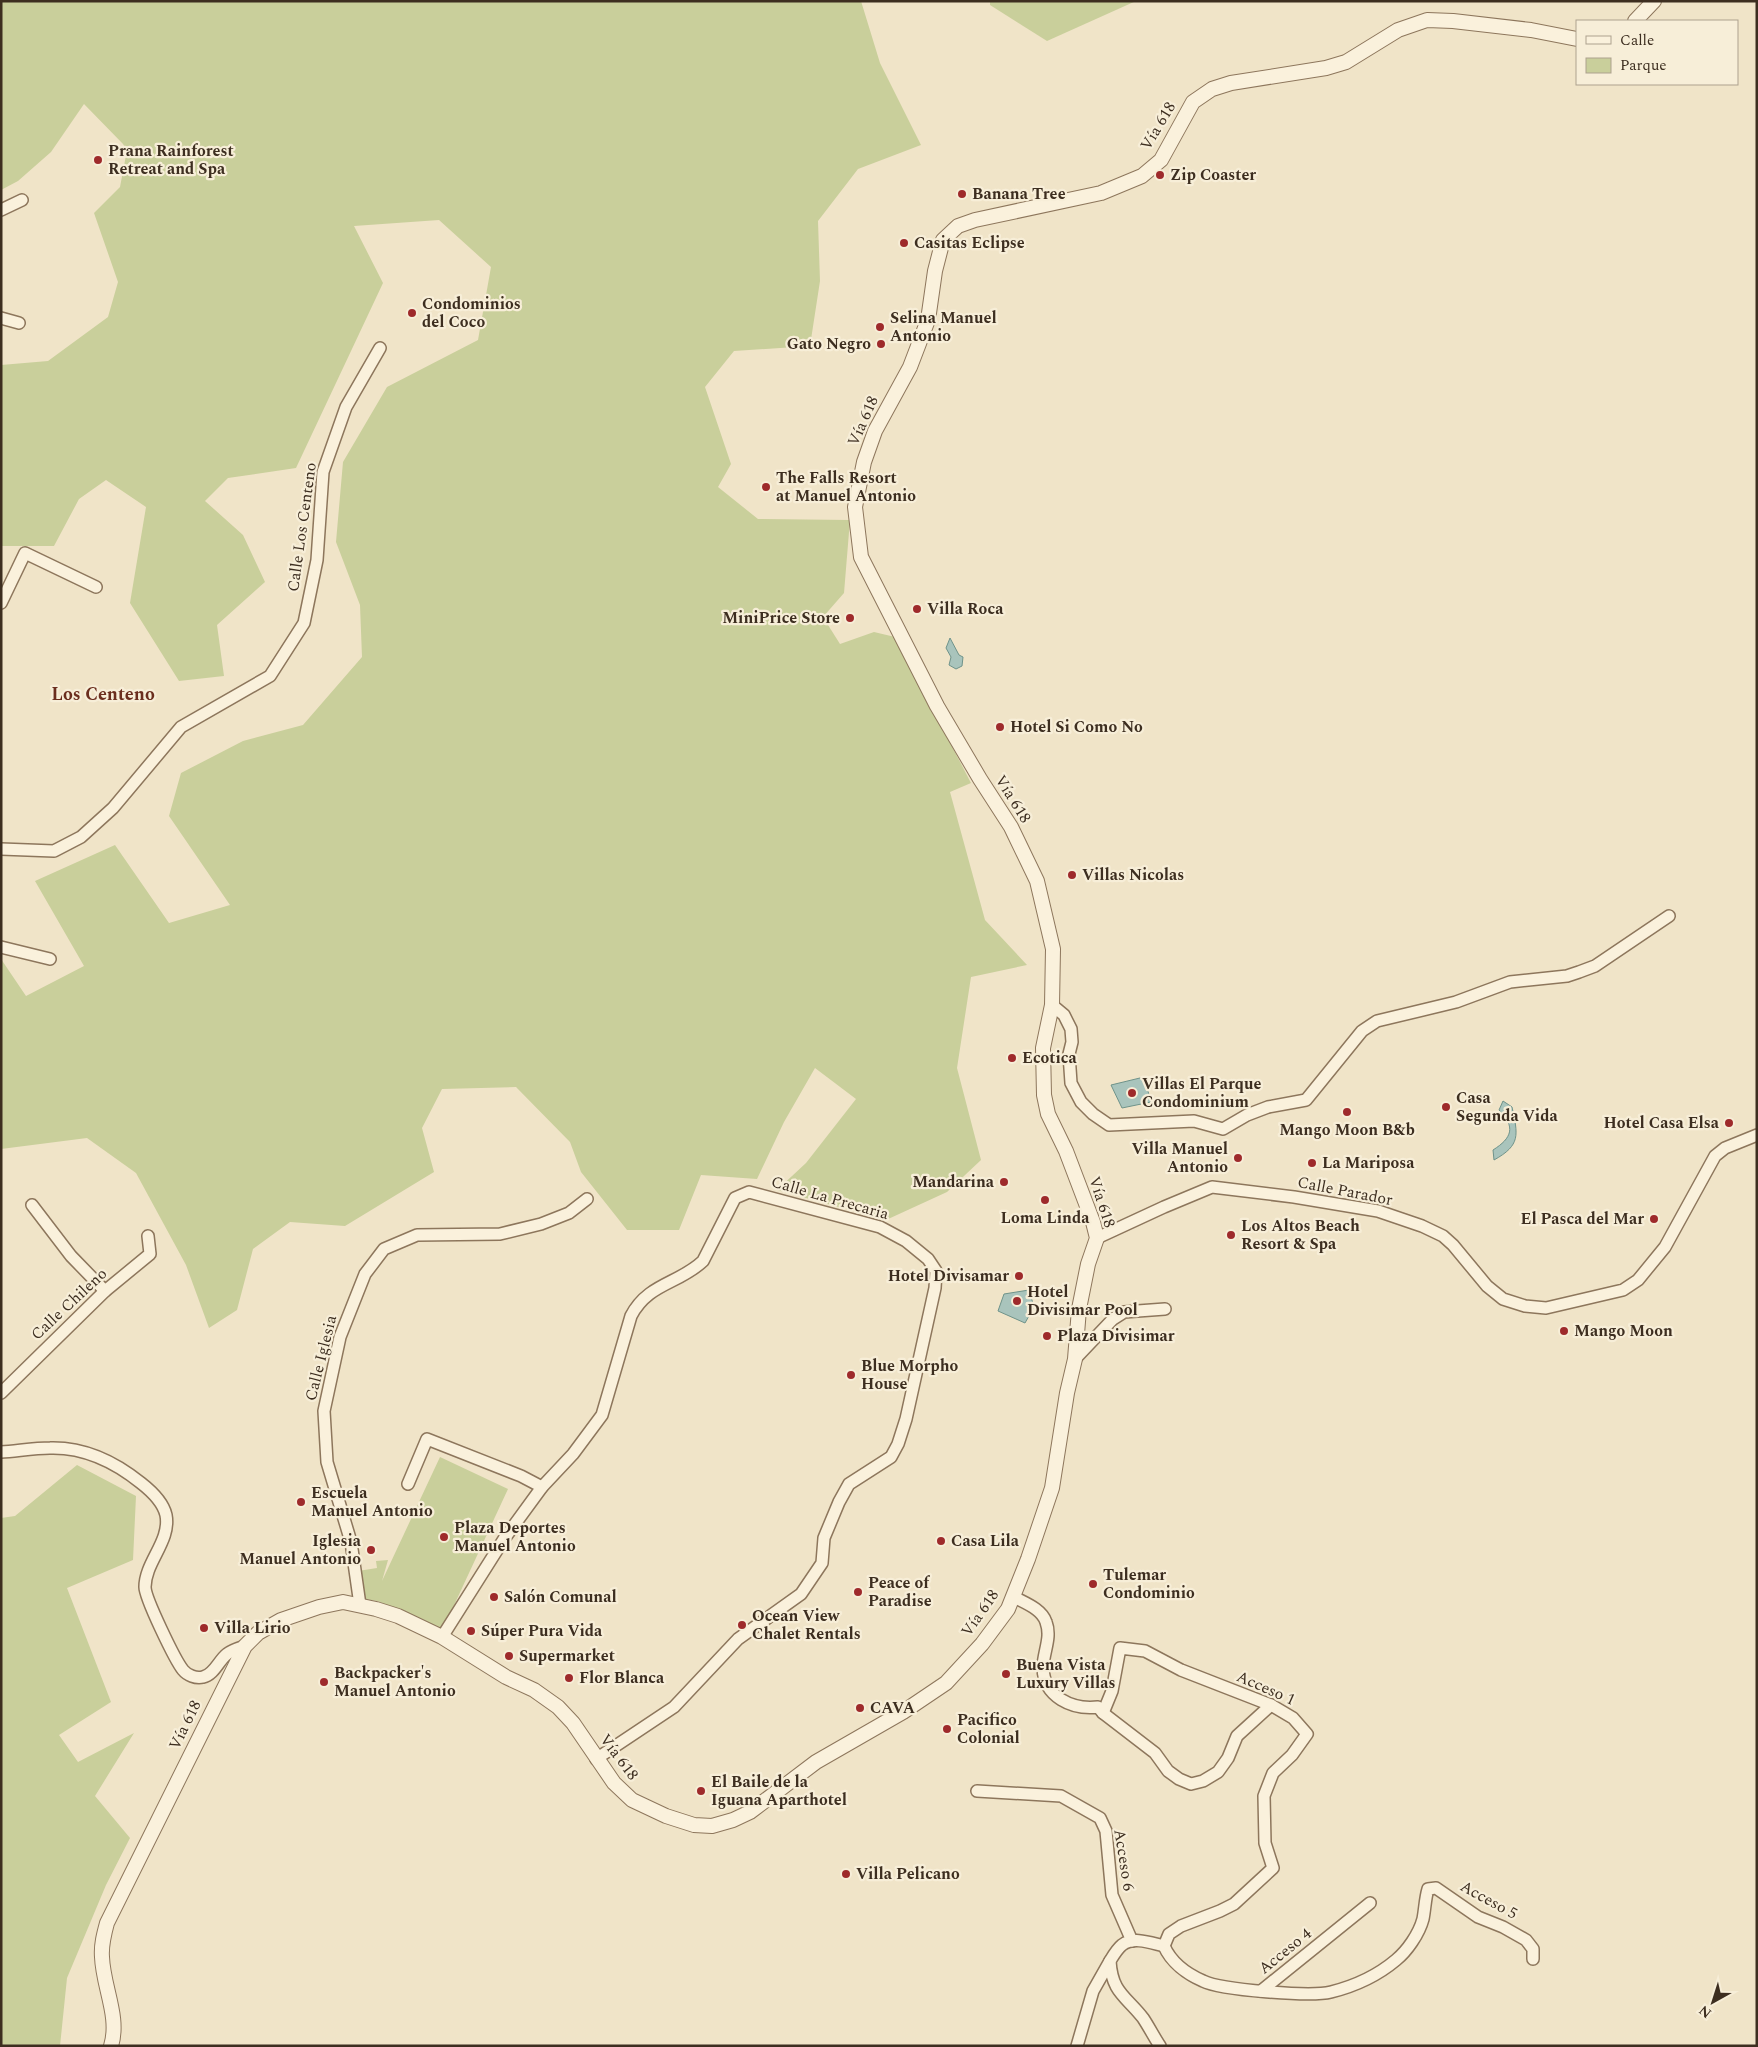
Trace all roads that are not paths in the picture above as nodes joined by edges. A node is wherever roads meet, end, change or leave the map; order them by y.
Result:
1 (1654, 1) edge
2 (1636, 20) edge
3 (1576, 39) edge
4 (22, 200) dead end
5 (1, 210) edge
6 (1, 318) edge
7 (19, 323) dead end
8 (380, 348) dead end
9 (96, 587) dead end
10 (1, 603) edge
11 (1, 849) edge
12 (1669, 916) dead end
13 (1, 947) edge
14 (50, 959) dead end
15 (1052, 1006) junction
16 (1757, 1135) edge
17 (588, 1199) dead end
18 (32, 1205) dead end
19 (148, 1236) dead end
20 (1097, 1238) junction
21 (105, 1291) junction
22 (1165, 1309) dead end
23 (1075, 1359) junction
24 (1, 1393) edge
25 (1, 1452) edge
26 (408, 1484) dead end
27 (542, 1487) junction
28 (1014, 1597) junction
29 (360, 1605) junction
30 (442, 1637) junction
31 (244, 1646) junction
32 (1271, 1705) junction
33 (1103, 1713) junction
34 (596, 1759) junction
35 (977, 1791) dead end
36 (1370, 1904) dead end
37 (1132, 1941) junction
38 (1164, 1946) junction
39 (1533, 1959) dead end
40 (1110, 1961) junction
41 (1261, 1991) junction
42 (111, 2046) edge
43 (1077, 2046) edge
44 (1160, 2046) edge

1 - 2 street
3 - 15 street, Vía 618
4 - 5 street
6 - 7 street
8 - 11 street, Calle Los Centeno
9 - 10 street
12 - 15 street
13 - 14 street
15 - 20 street, Vía 618
16 - 20 street, Calle Parador
17 - 29 street, Calle Iglesia
18 - 21 street
19 - 21 street, Calle Chileno
20 - 23 street, Vía 618
21 - 24 street, Calle Chileno
22 - 23 street
23 - 28 street, Vía 618
25 - 31 street
26 - 27 street
27 - 30 street, Calle La Precaria
27 - 34 street, Calle La Precaria
28 - 33 street
28 - 34 street, Vía 618
29 - 30 street, Vía 618
29 - 31 street, Vía 618
30 - 34 street, Vía 618
31 - 42 street, Vía 618
32 - 33 street, Acceso 1
32 - 33 street
32 - 38 street, Acceso 1
35 - 37 street, Acceso 6
36 - 41 street, Acceso 4
37 - 38 street
37 - 40 street
38 - 41 street, Acceso 4
39 - 41 street, Acceso 5
40 - 43 street
40 - 44 street

